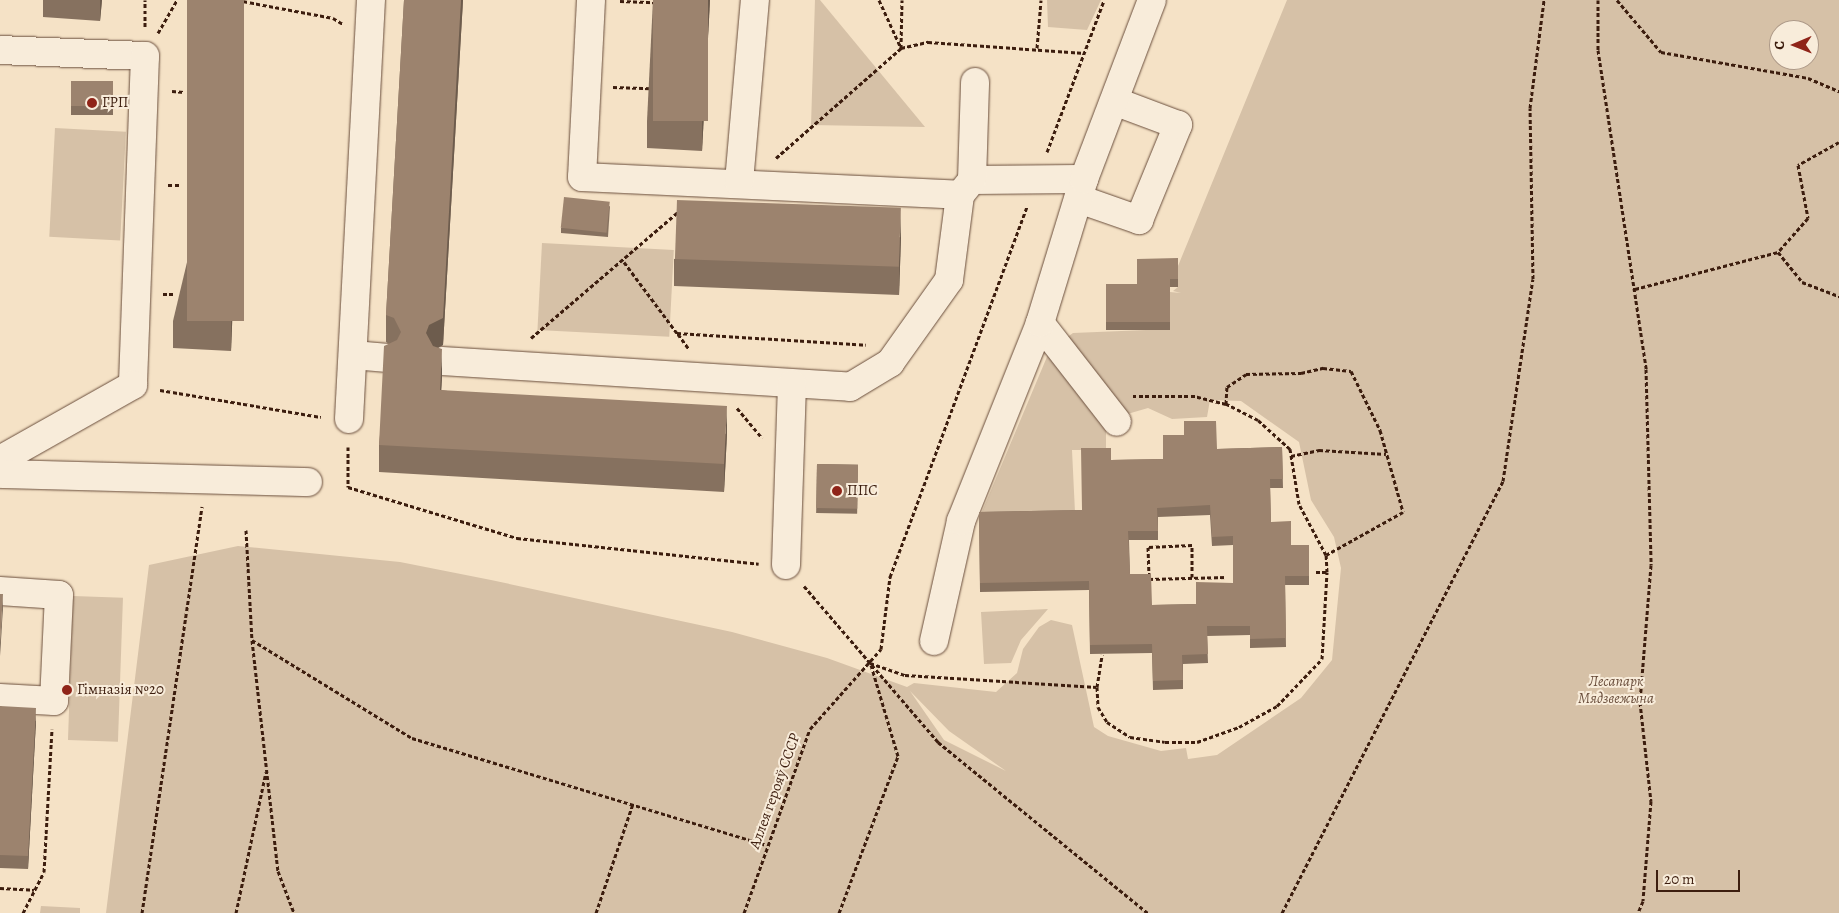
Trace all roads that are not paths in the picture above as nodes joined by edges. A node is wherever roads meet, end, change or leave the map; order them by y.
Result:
1 (371, 0) edge
2 (591, 0) edge
3 (755, 0) edge
4 (1152, 0) edge
5 (0, 50) edge
6 (975, 82) dead end
7 (1114, 101) junction
8 (739, 182) junction
9 (966, 188) junction
10 (1081, 189) junction
11 (1040, 323) junction
12 (353, 355) junction
13 (385, 358) edge
14 (442, 361) edge
15 (792, 384) junction
16 (349, 419) road end
17 (1117, 422) dead end
18 (0, 460) edge
19 (0, 474) edge
20 (308, 482) dead end
21 (786, 565) road end
22 (0, 591) edge
23 (934, 641) dead end
24 (0, 698) edge

1 - 12 lane
2 - 8 lane
3 - 8 lane
4 - 7 lane
5 - 18 lane
6 - 9 lane
7 - 10 lane
7 - 10 lane
8 - 9 lane
9 - 10 lane
9 - 15 lane
10 - 11 lane
11 - 17 lane
11 - 23 lane
12 - 13 lane
12 - 16 lane
14 - 15 lane
15 - 21 lane
19 - 20 lane
22 - 24 lane

